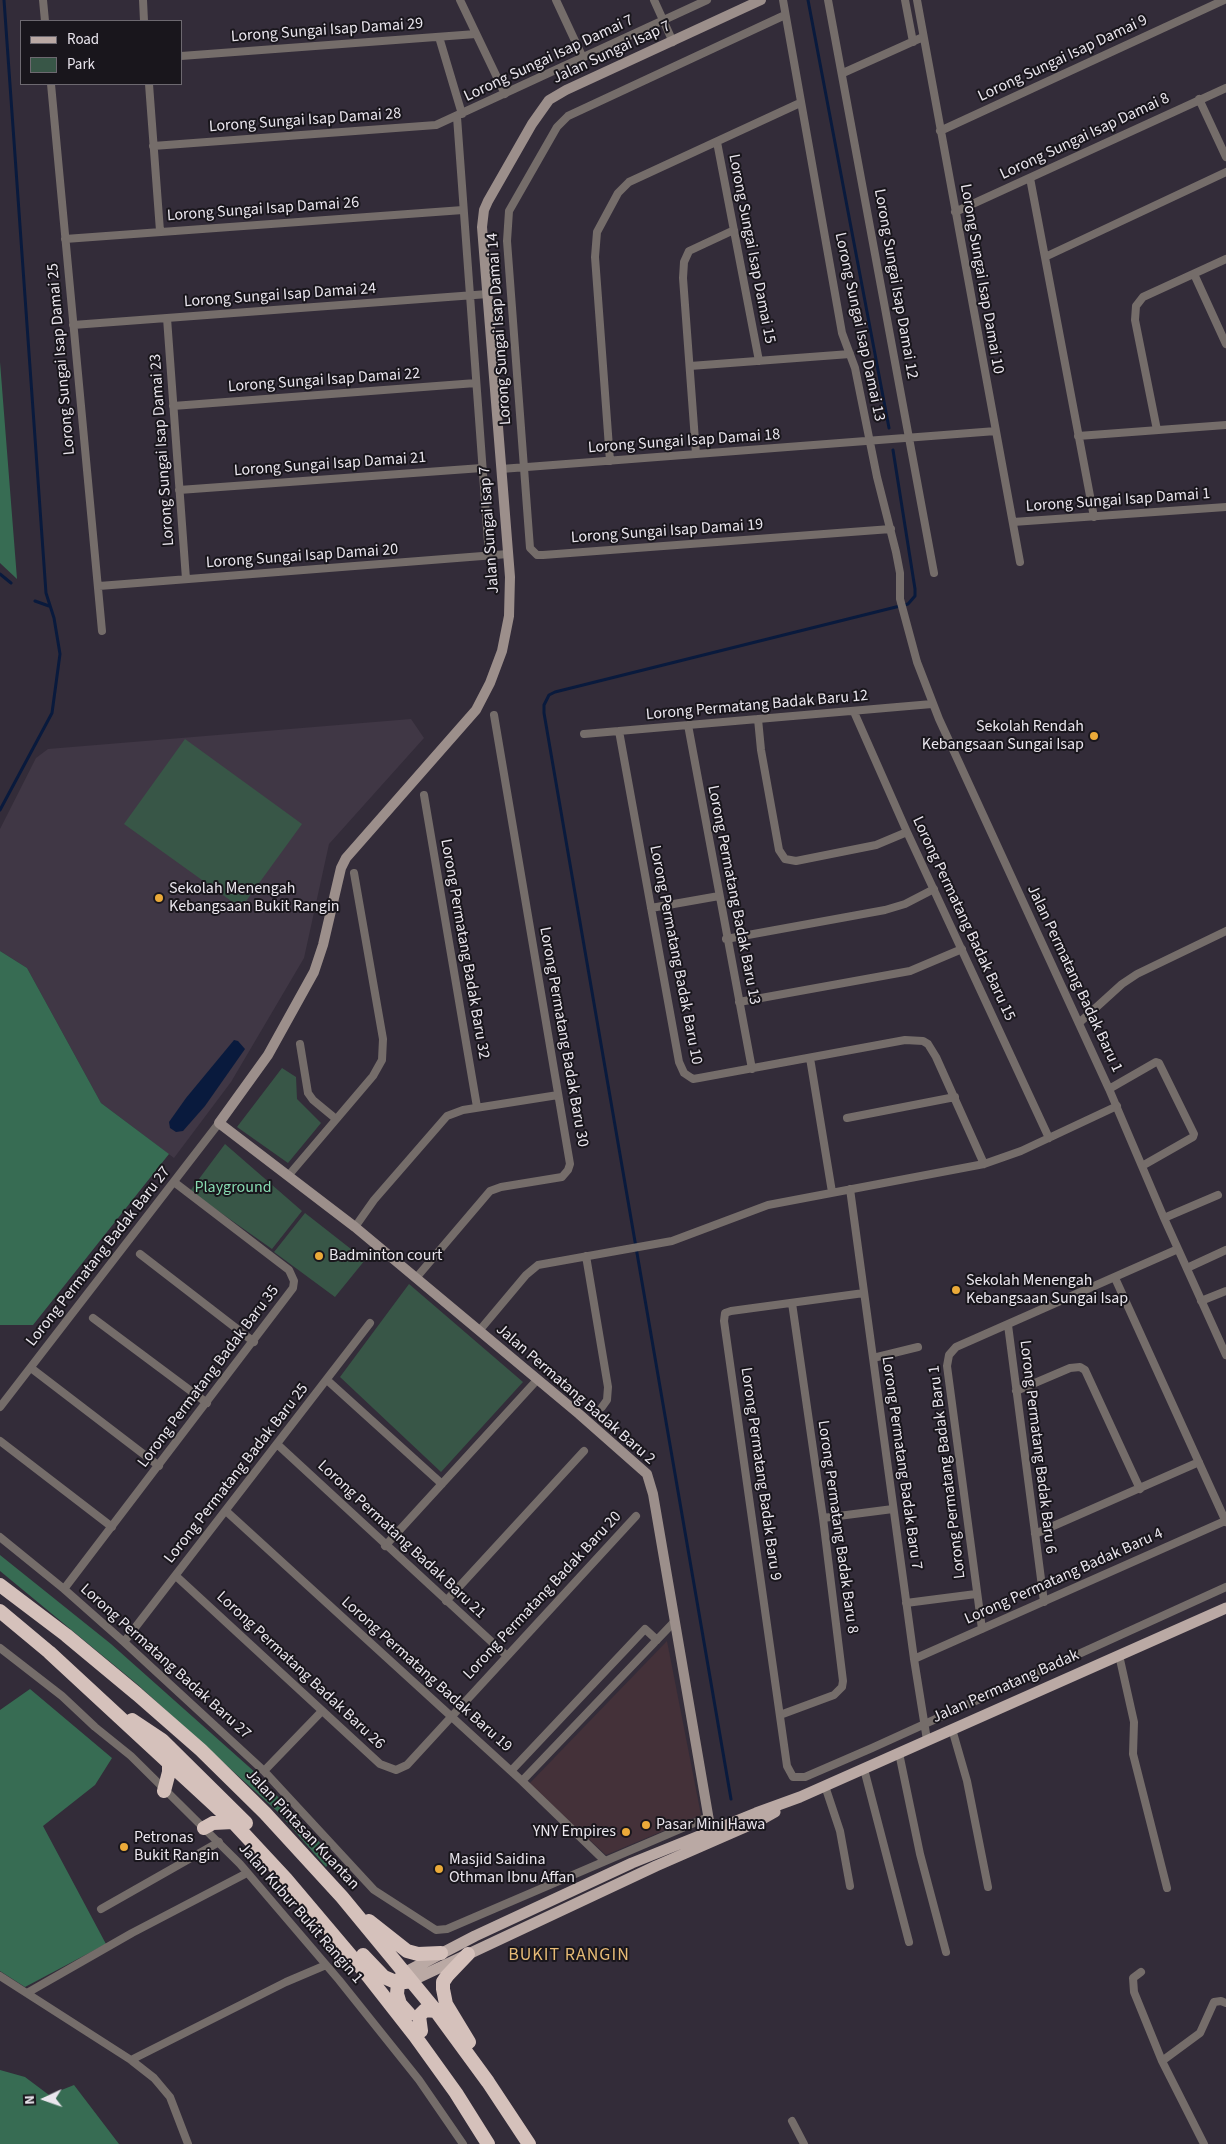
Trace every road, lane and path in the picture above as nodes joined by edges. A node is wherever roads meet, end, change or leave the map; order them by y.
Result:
1 (43, 0) edge
2 (142, 0) edge
3 (460, 0) edge
4 (556, 0) edge
5 (654, 0) edge
6 (707, 0) edge
7 (761, 0) edge
8 (783, 0) edge
9 (828, 0) edge
10 (905, 0) edge
11 (917, 0) edge
12 (1224, 0) edge
13 (785, 15) junction
14 (45, 20) edge
15 (144, 20) edge
16 (663, 21) junction
17 (476, 34) junction
18 (439, 37) junction
19 (924, 37) junction
20 (673, 42) junction
21 (912, 42) junction
22 (182, 56) edge
23 (583, 58) junction
24 (843, 72) junction
25 (51, 85) edge
26 (148, 85) edge
27 (1226, 88) edge
28 (505, 94) junction
29 (1199, 99) junction
30 (800, 103) junction
31 (459, 115) junction
32 (940, 131) junction
33 (717, 142) junction
34 (153, 146) junction
35 (1226, 157) edge
36 (1226, 172) edge
37 (1030, 178) junction
38 (463, 210) junction
39 (955, 212) junction
40 (734, 230) junction
41 (160, 232) junction
42 (65, 239) junction
43 (1044, 257) junction
44 (1226, 259) edge
45 (1194, 274) junction
46 (488, 294) junction
47 (470, 296) junction
48 (167, 318) junction
49 (73, 325) junction
50 (1226, 344) edge
51 (850, 354) junction
52 (759, 361) junction
53 (690, 366) junction
54 (476, 383) junction
55 (173, 406) junction
56 (1226, 426) edge
57 (1157, 430) junction
58 (996, 431) junction
59 (1078, 436) junction
60 (909, 438) junction
61 (869, 441) junction
62 (696, 454) junction
63 (610, 461) junction
64 (524, 467) junction
65 (482, 468) junction
66 (501, 468) junction
67 (179, 490) junction
68 (1226, 508) edge
69 (1094, 517) junction
70 (1013, 522) junction
71 (891, 528) junction
72 (508, 554) junction
73 (489, 556) junction
74 (1020, 562) dead end
75 (934, 573) dead end
76 (186, 579) junction
77 (98, 586) junction
78 (903, 612) joint
79 (102, 631) dead end
80 (932, 704) junction
81 (854, 712) junction
82 (494, 715) dead end
83 (758, 719) junction
84 (688, 725) junction
85 (619, 731) junction
86 (584, 734) dead end
87 (424, 795) dead end
88 (907, 832) junction
89 (354, 873) dead end
90 (934, 889) junction
91 (718, 896) junction
92 (651, 908) junction
93 (1224, 932) edge
94 (726, 939) junction
95 (1226, 942) edge
96 (962, 949) junction
97 (738, 1002) junction
98 (1079, 1024) junction
99 (300, 1044) dead end
100 (810, 1058) junction
101 (752, 1069) junction
102 (1109, 1089) junction
103 (558, 1095) junction
104 (955, 1098) junction
105 (1117, 1106) junction
106 (477, 1108) junction
107 (847, 1118) dead end
108 (336, 1119) junction
109 (219, 1123) junction
110 (1049, 1138) junction
111 (984, 1164) junction
112 (1142, 1166) junction
113 (288, 1176) junction
114 (174, 1182) junction
115 (850, 1189) junction
116 (832, 1192) junction
117 (1218, 1195) dead end
118 (1164, 1218) junction
119 (355, 1227) junction
120 (1178, 1249) junction
121 (1226, 1250) edge
122 (140, 1254) dead end
123 (586, 1256) junction
124 (1186, 1268) junction
125 (416, 1278) junction
126 (1115, 1278) junction
127 (1226, 1290) edge
128 (864, 1293) junction
129 (1201, 1301) junction
130 (792, 1303) junction
131 (93, 1318) dead end
132 (370, 1323) dead end
133 (1008, 1325) junction
134 (479, 1331) junction
135 (254, 1342) junction
136 (918, 1347) dead end
137 (1226, 1355) edge
138 (873, 1358) junction
139 (31, 1368) junction
140 (327, 1380) junction
141 (537, 1380) junction
142 (1016, 1391) junction
143 (206, 1404) junction
144 (0, 1407) edge
145 (602, 1407) dead end
146 (0, 1441) edge
147 (277, 1444) junction
148 (584, 1451) dead end
149 (1199, 1462) junction
150 (159, 1466) junction
151 (442, 1484) junction
152 (1140, 1489) junction
153 (893, 1509) junction
154 (226, 1511) junction
155 (636, 1516) dead end
156 (823, 1518) junction
157 (1226, 1521) edge
158 (112, 1528) junction
159 (1035, 1534) junction
160 (0, 1537) edge
161 (385, 1546) junction
162 (176, 1576) junction
163 (0, 1585) edge
164 (1226, 1587) edge
165 (64, 1589) junction
166 (976, 1594) junction
167 (446, 1601) junction
168 (1044, 1602) junction
169 (906, 1604) junction
170 (1226, 1608) edge
171 (0, 1611) edge
172 (674, 1622) junction
173 (982, 1629) junction
174 (657, 1640) junction
175 (124, 1642) junction
176 (0, 1648) edge
177 (1119, 1655) junction
178 (506, 1656) junction
179 (914, 1659) junction
180 (322, 1711) junction
181 (114, 1712) junction
182 (780, 1715) junction
183 (451, 1717) junction
184 (925, 1724) junction
185 (952, 1729) junction
186 (928, 1740) junction
187 (899, 1753) junction
188 (169, 1763) junction
189 (864, 1769) junction
190 (264, 1771) junction
191 (511, 1772) junction
192 (522, 1781) junction
193 (825, 1786) junction
194 (164, 1791) junction
195 (708, 1817) junction
196 (233, 1822) junction
197 (204, 1828) junction
198 (712, 1836) junction
199 (219, 1842) junction
200 (605, 1861) junction
201 (248, 1873) junction
202 (850, 1886) dead end
203 (988, 1887) dead end
204 (1167, 1888) dead end
205 (342, 1898) junction
206 (101, 1909) dead end
207 (909, 1942) dead end
208 (946, 1952) dead end
209 (441, 1953) junction
210 (468, 1954) junction
211 (326, 1964) junction
212 (1140, 1972) dead end
213 (0, 1976) edge
214 (404, 1979) junction
215 (27, 1994) junction
216 (1226, 2003) edge
217 (436, 2010) junction
218 (421, 2031) junction
219 (131, 2060) junction
220 (1162, 2061) junction
221 (488, 2082) junction
222 (792, 2121) dead end
223 (188, 2144) edge
224 (463, 2144) edge
225 (488, 2144) edge
226 (495, 2144) edge
227 (529, 2144) edge
228 (804, 2144) edge
229 (1204, 2144) edge

1 - 14 street
2 - 15 street
3 - 17 street
4 - 23 street
5 - 16 street
6 - 16 street, Lorong Sungai Isap Damai 7
7 - 20 street, Jalan Sungai Isap 7
8 - 13 street, Lorong Sungai Isap Damai 13
9 - 24 street, Lorong Sungai Isap Damai 12
10 - 21 street
11 - 19 street, Lorong Sungai Isap Damai 10
12 - 32 street, Lorong Sungai Isap Damai 9
13 - 30 street, Lorong Sungai Isap Damai 13
13 - 64 street, Lorong Sungai Isap Damai 14
16 - 20 street
16 - 23 street, Lorong Sungai Isap Damai 7
17 - 18 street, Lorong Sungai Isap Damai 29
17 - 28 street
18 - 22 street, Lorong Sungai Isap Damai 29
18 - 31 street
19 - 21 street
19 - 32 street, Lorong Sungai Isap Damai 10
20 - 46 street, Jalan Sungai Isap 7
21 - 24 street
23 - 28 street, Lorong Sungai Isap Damai 7
24 - 60 street, Lorong Sungai Isap Damai 12
25 - 42 street, Lorong Sungai Isap Damai 25
26 - 34 street
27 - 29 street, Lorong Sungai Isap Damai 8
28 - 31 street, Lorong Sungai Isap Damai 7
29 - 35 street
29 - 37 street, Lorong Sungai Isap Damai 8
30 - 33 street
30 - 51 street, Lorong Sungai Isap Damai 13
31 - 34 street, Lorong Sungai Isap Damai 28
31 - 38 street
32 - 39 street, Lorong Sungai Isap Damai 10
33 - 40 street, Lorong Sungai Isap Damai 15
33 - 63 street
34 - 41 street
36 - 43 street
37 - 39 street, Lorong Sungai Isap Damai 8
37 - 43 street
38 - 41 street, Lorong Sungai Isap Damai 26
38 - 47 street
39 - 58 street, Lorong Sungai Isap Damai 10
40 - 52 street, Lorong Sungai Isap Damai 15
40 - 53 street
41 - 42 street, Lorong Sungai Isap Damai 26
42 - 49 street, Lorong Sungai Isap Damai 25
43 - 59 street
44 - 45 street
45 - 50 street
45 - 57 street
46 - 47 street, Lorong Sungai Isap Damai 24
46 - 66 street, Jalan Sungai Isap 7
47 - 48 street, Lorong Sungai Isap Damai 24
47 - 54 street
48 - 49 street, Lorong Sungai Isap Damai 24
48 - 55 street, Lorong Sungai Isap Damai 23
49 - 77 street, Lorong Sungai Isap Damai 25
51 - 52 street
51 - 61 street, Lorong Sungai Isap Damai 13
52 - 53 street
53 - 62 street
54 - 55 street, Lorong Sungai Isap Damai 22
54 - 65 street
55 - 67 street, Lorong Sungai Isap Damai 23
56 - 57 street
57 - 59 street
58 - 60 street, Lorong Sungai Isap Damai 18
58 - 70 street, Lorong Sungai Isap Damai 10
59 - 69 street
60 - 61 street, Lorong Sungai Isap Damai 18
60 - 75 street, Lorong Sungai Isap Damai 12
61 - 62 street, Lorong Sungai Isap Damai 18
61 - 71 street, Lorong Sungai Isap Damai 13
62 - 63 street, Lorong Sungai Isap Damai 18
63 - 64 street, Lorong Sungai Isap Damai 18
64 - 66 street, Lorong Sungai Isap Damai 18
64 - 71 street, Lorong Sungai Isap Damai 19
65 - 67 street, Lorong Sungai Isap Damai 21
65 - 73 street
66 - 72 street, Jalan Sungai Isap 7
67 - 76 street, Lorong Sungai Isap Damai 23
68 - 69 street, Lorong Sungai Isap Damai 1
69 - 70 street, Lorong Sungai Isap Damai 1
70 - 74 street, Lorong Sungai Isap Damai 10
71 - 78 street, Lorong Sungai Isap Damai 13
72 - 73 street, Lorong Sungai Isap Damai 20
72 - 109 street, Jalan Sungai Isap 7
73 - 76 street, Lorong Sungai Isap Damai 20
76 - 77 street, Lorong Sungai Isap Damai 20
77 - 79 street, Lorong Sungai Isap Damai 25
78 - 80 street, Jalan Permatang Badak Baru 1
80 - 81 street, Lorong Permatang Badak Baru 12
80 - 98 street, Jalan Permatang Badak Baru 1
81 - 83 street, Lorong Permatang Badak Baru 12
81 - 88 street, Lorong Permatang Badak Baru 15
82 - 103 street, Lorong Permatang Badak Baru 30
83 - 84 street, Lorong Permatang Badak Baru 12
83 - 88 street
84 - 85 street, Lorong Permatang Badak Baru 12
84 - 91 street, Lorong Permatang Badak Baru 13
85 - 86 street, Lorong Permatang Badak Baru 12
85 - 92 street, Lorong Permatang Badak Baru 10
87 - 106 street, Lorong Permatang Badak Baru 32
88 - 90 street, Lorong Permatang Badak Baru 15
89 - 108 street
90 - 94 street
90 - 96 street, Lorong Permatang Badak Baru 15
91 - 92 street
91 - 94 street, Lorong Permatang Badak Baru 13
92 - 101 street, Lorong Permatang Badak Baru 10
93 - 95 street
93 - 98 street
94 - 97 street, Lorong Permatang Badak Baru 13
96 - 97 street
96 - 110 street, Lorong Permatang Badak Baru 15
97 - 101 street, Lorong Permatang Badak Baru 13
98 - 102 street, Jalan Permatang Badak Baru 1
99 - 108 street
100 - 101 street, Lorong Permatang Badak Baru 10
100 - 104 street, Lorong Permatang Badak Baru 10
100 - 116 street
102 - 105 street, Jalan Permatang Badak Baru 1
102 - 112 street
103 - 106 street
103 - 125 street, Lorong Permatang Badak Baru 30
104 - 107 street
104 - 111 street, Lorong Permatang Badak Baru 10
105 - 110 street
105 - 112 street, Jalan Permatang Badak Baru 1
106 - 119 street
108 - 113 street
109 - 113 street, Jalan Permatang Badak Baru 2
109 - 114 street, Lorong Permatang Badak Baru 27
110 - 111 street
111 - 115 street
112 - 118 street, Jalan Permatang Badak Baru 1
113 - 119 street, Jalan Permatang Badak Baru 2
114 - 135 street, Lorong Permatang Badak Baru 35
114 - 139 street, Lorong Permatang Badak Baru 27
115 - 116 street
115 - 128 street, Lorong Permatang Badak Baru 7
116 - 123 street
117 - 118 street
118 - 120 street, Jalan Permatang Badak Baru 1
119 - 125 street, Jalan Permatang Badak Baru 2
120 - 124 street, Jalan Permatang Badak Baru 1
120 - 126 street, Lorong Permatang Badak Baru 1
121 - 124 street
122 - 135 street
123 - 134 street
123 - 145 street
124 - 129 street, Jalan Permatang Badak Baru 1
125 - 134 street, Jalan Permatang Badak Baru 2
126 - 133 street, Lorong Permatang Badak Baru 1
126 - 149 street
127 - 129 street
128 - 130 street, Lorong Permatang Badak Baru 9
128 - 138 street, Lorong Permatang Badak Baru 7
129 - 137 street, Jalan Permatang Badak Baru 1
130 - 156 street, Lorong Permatang Badak Baru 8
130 - 182 street, Lorong Permatang Badak Baru 9
131 - 143 street
132 - 140 street, Lorong Permatang Badak Baru 25
133 - 142 street, Lorong Permatang Badak Baru 6
133 - 166 street, Lorong Permatang Badak Baru 1
134 - 141 street, Jalan Permatang Badak Baru 2
135 - 143 street, Lorong Permatang Badak Baru 35
136 - 138 street
138 - 153 street, Lorong Permatang Badak Baru 7
139 - 144 street, Lorong Permatang Badak Baru 27
139 - 150 street
140 - 147 street, Lorong Permatang Badak Baru 25
140 - 151 street
141 - 151 street
141 - 172 street, Jalan Permatang Badak Baru 2
142 - 152 street
142 - 159 street, Lorong Permatang Badak Baru 6
143 - 150 street, Lorong Permatang Badak Baru 35
146 - 158 street
147 - 154 street, Lorong Permatang Badak Baru 25
147 - 161 street, Lorong Permatang Badak Baru 21
148 - 167 street
149 - 152 street
149 - 157 street
150 - 158 street, Lorong Permatang Badak Baru 35
151 - 161 street
152 - 159 street
153 - 156 street
153 - 169 street, Lorong Permatang Badak Baru 7
154 - 162 street, Lorong Permatang Badak Baru 25
154 - 183 street, Lorong Permatang Badak Baru 19
155 - 178 street, Lorong Permatang Badak Baru 20
156 - 182 street, Lorong Permatang Badak Baru 8
157 - 168 street, Lorong Permatang Badak Baru 4
158 - 165 street, Lorong Permatang Badak Baru 35
159 - 168 street, Lorong Permatang Badak Baru 6
160 - 165 street, Lorong Permatang Badak Baru 27
161 - 167 street, Lorong Permatang Badak Baru 21
162 - 175 street, Lorong Permatang Badak Baru 25
162 - 180 street, Lorong Permatang Badak Baru 26
163 - 205 highway, Jalan Pintasan Kuantan
164 - 184 street
165 - 175 street, Lorong Permatang Badak Baru 27
166 - 169 street
166 - 173 street, Lorong Permatang Badak Baru 1
167 - 178 street, Lorong Permatang Badak Baru 21
168 - 173 street, Lorong Permatang Badak Baru 4
169 - 179 street, Lorong Permatang Badak Baru 7
170 - 177 main road, Jalan Permatang Badak
171 - 181 highway
172 - 174 street
172 - 195 street, Jalan Permatang Badak Baru 2
173 - 179 street, Lorong Permatang Badak Baru 4
174 - 191 street
174 - 192 street
175 - 190 street, Lorong Permatang Badak Baru 27
176 - 194 street, Jalan Kubur Bukit Rangin 1
177 - 185 main road, Jalan Permatang Badak
177 - 204 street
178 - 183 street, Lorong Permatang Badak Baru 20
179 - 184 street, Lorong Permatang Badak Baru 7
180 - 183 street, Lorong Permatang Badak Baru 26
180 - 190 street
181 - 188 highway
181 - 214 highway
182 - 184 street, Lorong Permatang Badak Baru 9
183 - 191 street, Lorong Permatang Badak Baru 19
184 - 186 street, Lorong Permatang Badak Baru 7
185 - 186 main road, Jalan Permatang Badak
185 - 203 street
186 - 187 main road, Jalan Permatang Badak
187 - 189 main road, Jalan Permatang Badak
187 - 208 street
188 - 194 highway
188 - 196 highway
189 - 193 main road, Jalan Permatang Badak
189 - 207 street
190 - 200 street, Lorong Permatang Badak Baru 27
191 - 192 street, Lorong Permatang Badak Baru 19
192 - 200 street, Lorong Permatang Badak Baru 19
193 - 198 main road, Jalan Permatang Badak
193 - 202 street
194 - 197 street, Jalan Kubur Bukit Rangin 1
195 - 198 street, Jalan Permatang Badak Baru 2
195 - 200 street, Lorong Permatang Badak Baru 27
196 - 197 highway
196 - 225 highway
197 - 199 street, Jalan Kubur Bukit Rangin 1
198 - 209 main road, Jalan Permatang Badak
198 - 210 main road, Jalan Permatang Badak
199 - 201 street, Jalan Kubur Bukit Rangin 1
199 - 206 street
201 - 211 street, Jalan Kubur Bukit Rangin 1
201 - 215 street
205 - 209 highway
205 - 214 highway, Jalan Pintasan Kuantan
209 - 214 main road, Jalan Permatang Badak
210 - 214 main road, Jalan Permatang Badak
210 - 221 highway
211 - 219 street
211 - 224 street, Jalan Kubur Bukit Rangin 1
212 - 220 street
213 - 215 street
214 - 217 highway, Jalan Pintasan Kuantan
214 - 218 highway
215 - 219 street
216 - 220 street
217 - 218 highway
217 - 221 highway, Jalan Pintasan Kuantan
218 - 226 highway
219 - 223 street
220 - 229 street
221 - 227 highway, Jalan Pintasan Kuantan
222 - 228 street

